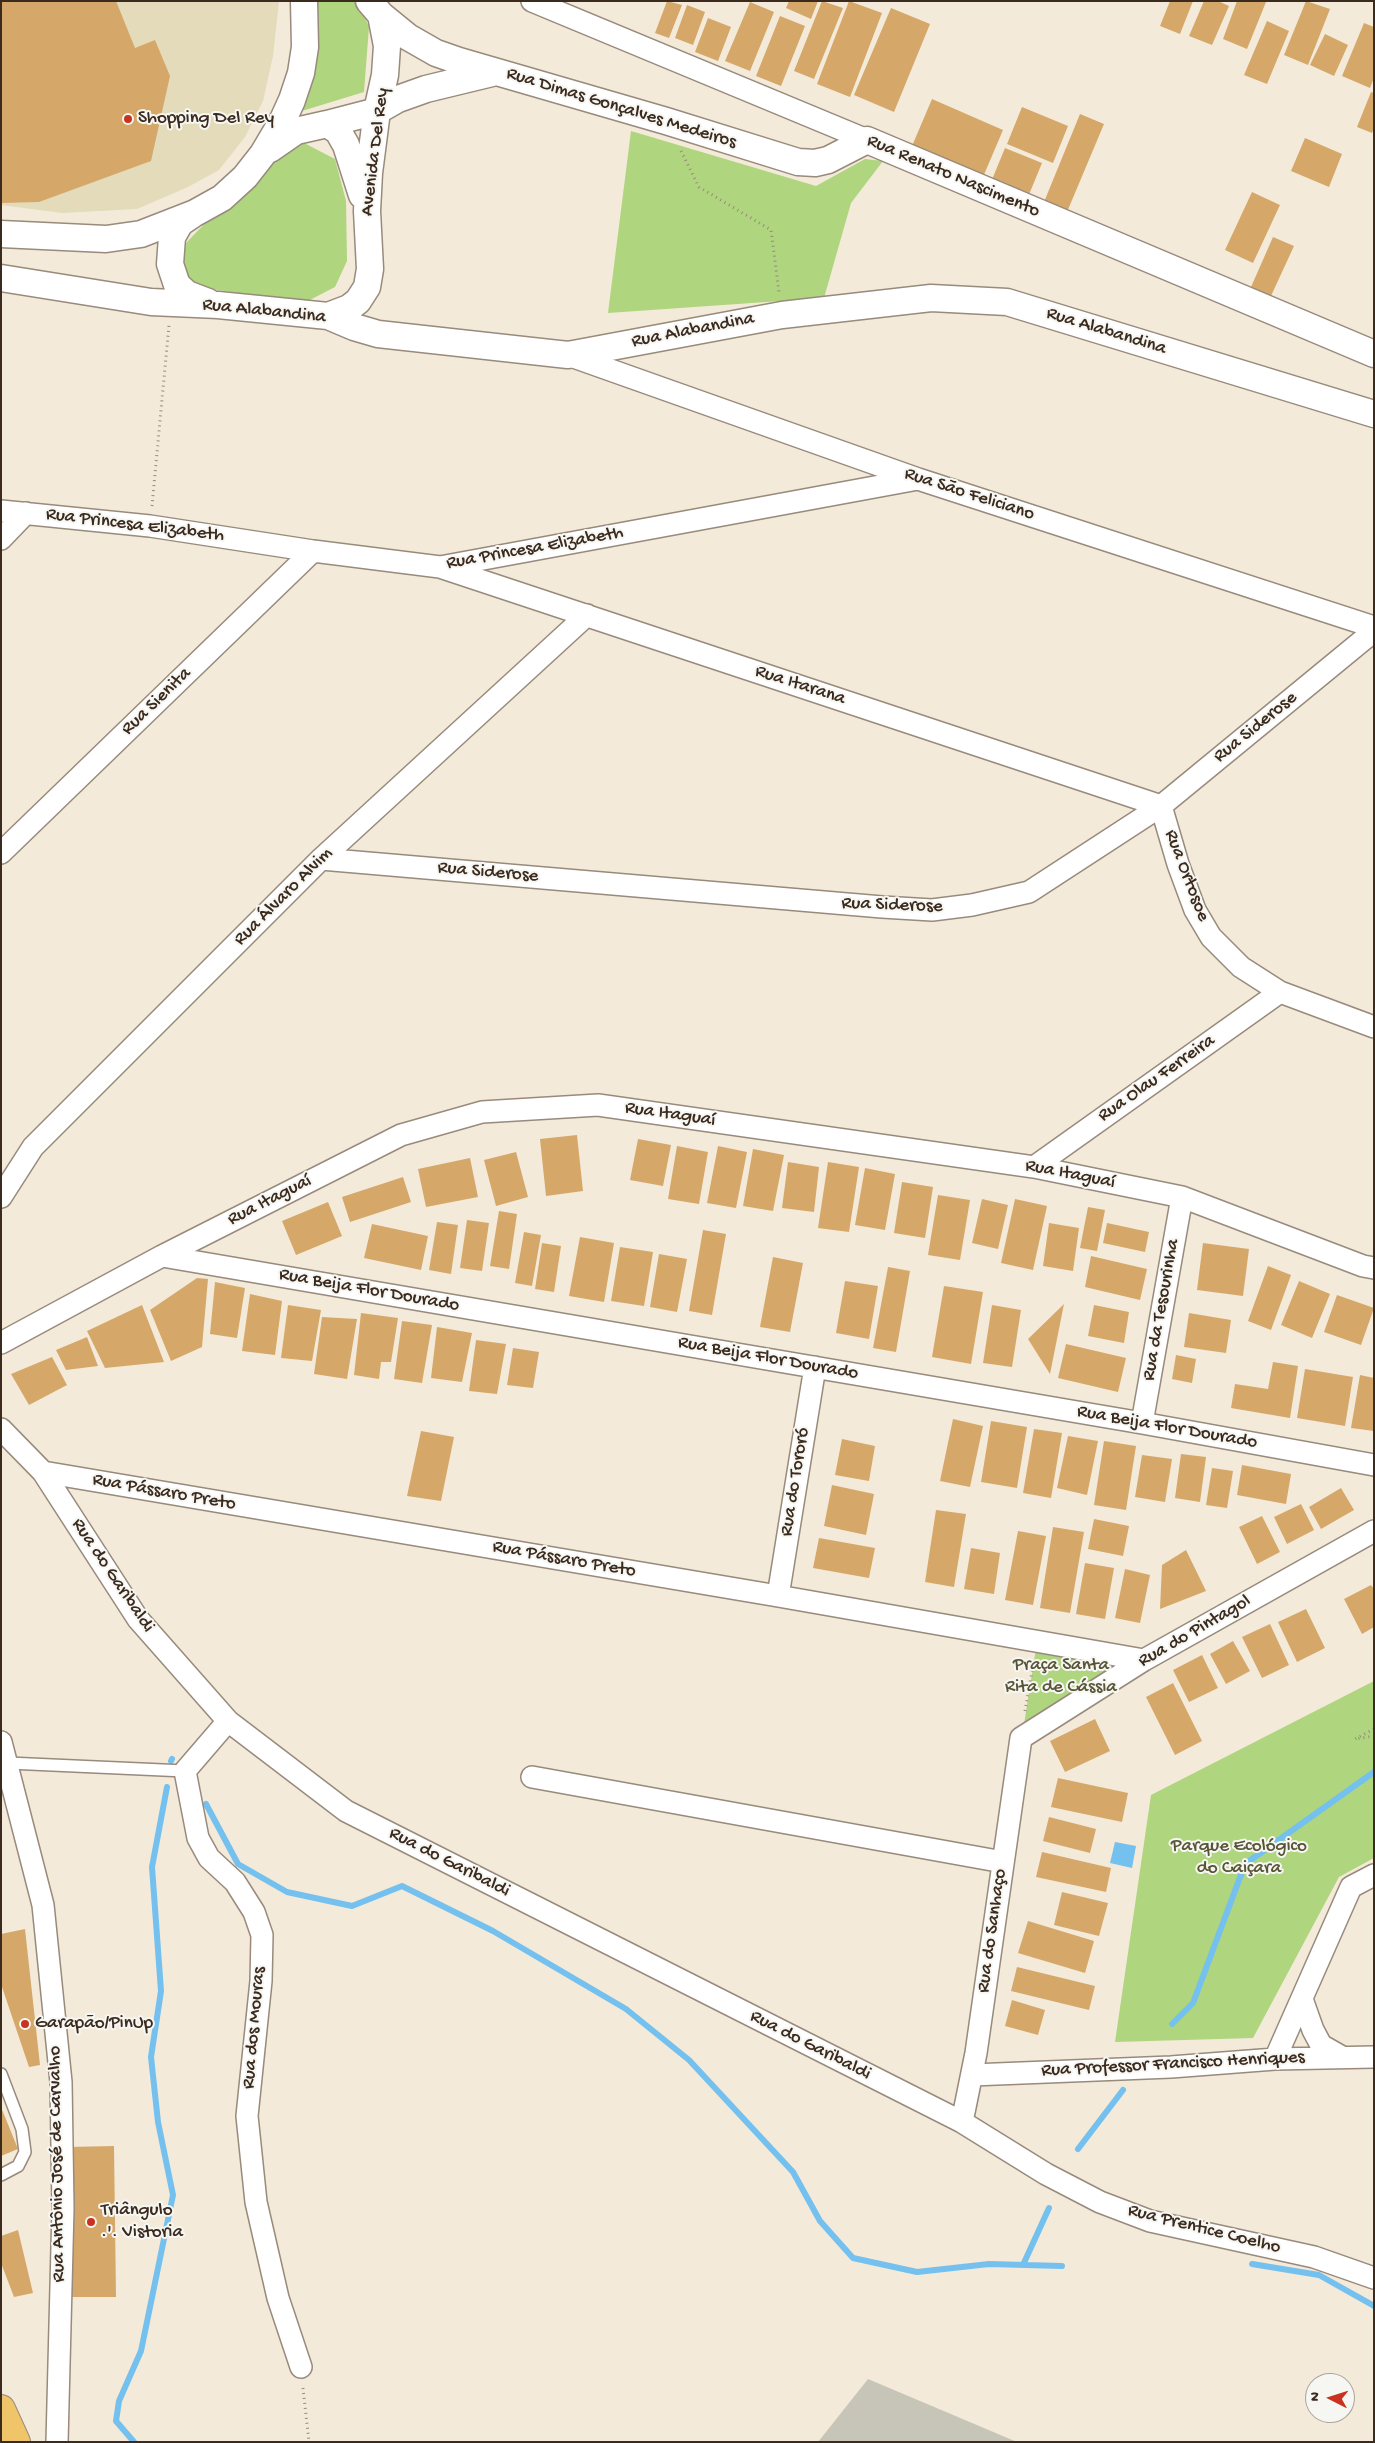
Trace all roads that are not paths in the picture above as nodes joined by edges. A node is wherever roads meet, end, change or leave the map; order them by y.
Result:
1 (304, 1) edge
2 (532, 1) edge
3 (375, 8) edge
4 (498, 72) junction
5 (377, 111) junction
6 (327, 124) junction
7 (867, 140) junction
8 (264, 154) junction
9 (367, 210) junction
10 (195, 213) junction
11 (1, 234) edge
12 (1, 278) edge
13 (218, 305) junction
14 (328, 316) junction
15 (568, 354) junction
16 (1374, 354) edge
17 (1374, 414) edge
18 (918, 479) junction
19 (1, 511) edge
20 (26, 513) junction
21 (1, 539) edge
22 (313, 551) junction
23 (440, 567) junction
24 (586, 614) junction
25 (1374, 627) edge
26 (1374, 631) edge
27 (1161, 806) junction
28 (1, 853) edge
29 (321, 859) junction
30 (1280, 992) junction
31 (1374, 1027) edge
32 (1034, 1167) junction
33 (1, 1197) edge
34 (1182, 1197) junction
35 (162, 1256) junction
36 (1374, 1268) edge
37 (1, 1343) edge
38 (815, 1367) junction
39 (1142, 1423) junction
40 (1, 1429) edge
41 (1374, 1465) edge
42 (42, 1472) junction
43 (1374, 1531) edge
44 (778, 1596) junction
45 (1144, 1660) junction
46 (228, 1721) junction
47 (1021, 1738) joint
48 (1, 1742) edge
49 (8, 1763) junction
50 (185, 1771) junction
51 (532, 1777) dead end
52 (1003, 1862) junction
53 (1374, 1875) edge
54 (1374, 1886) edge
55 (1351, 1887) junction
56 (1302, 1998) junction
57 (1342, 2057) junction
58 (1374, 2057) edge
59 (1275, 2059) junction
60 (1, 2074) edge
61 (972, 2074) junction
62 (962, 2122) junction
63 (1, 2175) edge
64 (1374, 2278) edge
65 (301, 2367) road end
66 (1, 2409) edge
67 (16, 2442) edge
68 (56, 2442) edge

1 - 8 street
2 - 7 street, Rua Renato Nascimento
3 - 4 street, Rua Dimas Gonçalves Medeiros
3 - 5 street, Avenida Del Rey
4 - 5 street
4 - 7 street, Rua Dimas Gonçalves Medeiros
5 - 6 street
5 - 9 street, Avenida Del Rey
6 - 8 street
6 - 9 street
7 - 16 street, Rua Renato Nascimento
8 - 10 street
9 - 14 street, Avenida Del Rey
10 - 11 street
10 - 13 street
12 - 13 street, Rua Alabandina
13 - 14 street, Rua Alabandina
14 - 15 street, Rua Alabandina
15 - 17 street, Rua Alabandina
15 - 18 street, Rua São Feliciano
18 - 23 street, Rua Princesa Elizabeth
18 - 25 street, Rua São Feliciano
19 - 20 street, Rua Princesa Elizabeth
20 - 21 street
20 - 22 street, Rua Princesa Elizabeth
22 - 23 street, Rua Princesa Elizabeth
22 - 28 street, Rua Sienita
23 - 24 street, Rua Itarana
24 - 27 street, Rua Itarana
24 - 29 street, Rua Álvaro Alvim
26 - 27 street, Rua Siderose
27 - 29 street, Rua Siderose
27 - 30 street, Rua Ortosoe
29 - 33 street, Rua Álvaro Alvim
30 - 31 street, Rua Ortosoe
30 - 32 street, Rua Olau Ferreira
32 - 34 street, Rua Itaguaí
32 - 35 street, Rua Itaguaí
34 - 36 street, Rua Itaguaí
34 - 39 street, Rua da Tesourinha
35 - 37 street, Rua Itaguaí
35 - 38 street, Rua Beija Flor Dourado
38 - 39 street, Rua Beija Flor Dourado
38 - 44 street, Rua do Tororó
39 - 41 street, Rua Beija Flor Dourado
40 - 42 street
42 - 44 street, Rua Pássaro Preto
42 - 46 street, Rua do Garibaldi
43 - 45 street, Rua do Pintagol
44 - 45 street, Rua Pássaro Preto
45 - 47 street, Rua do Pintagol
46 - 50 street
46 - 62 street, Rua do Garibaldi
47 - 52 street, Rua do Sanhaço
48 - 49 street, Rua Antônio José de Carvalho
49 - 50 lane
49 - 68 street, Rua Antônio José de Carvalho
50 - 65 street, Rua dos Mouras
51 - 52 street
52 - 61 street, Rua do Sanhaço
53 - 55 street
54 - 55 street
55 - 56 street
56 - 57 street
56 - 59 street
57 - 58 street, Rua Professor Francisco Henriques
57 - 59 street, Rua Professor Francisco Henriques
59 - 61 street, Rua Professor Francisco Henriques
60 - 63 lane
61 - 62 street, Rua do Sanhaço
62 - 64 street, Rua Prentice Coelho
66 - 67 main road

